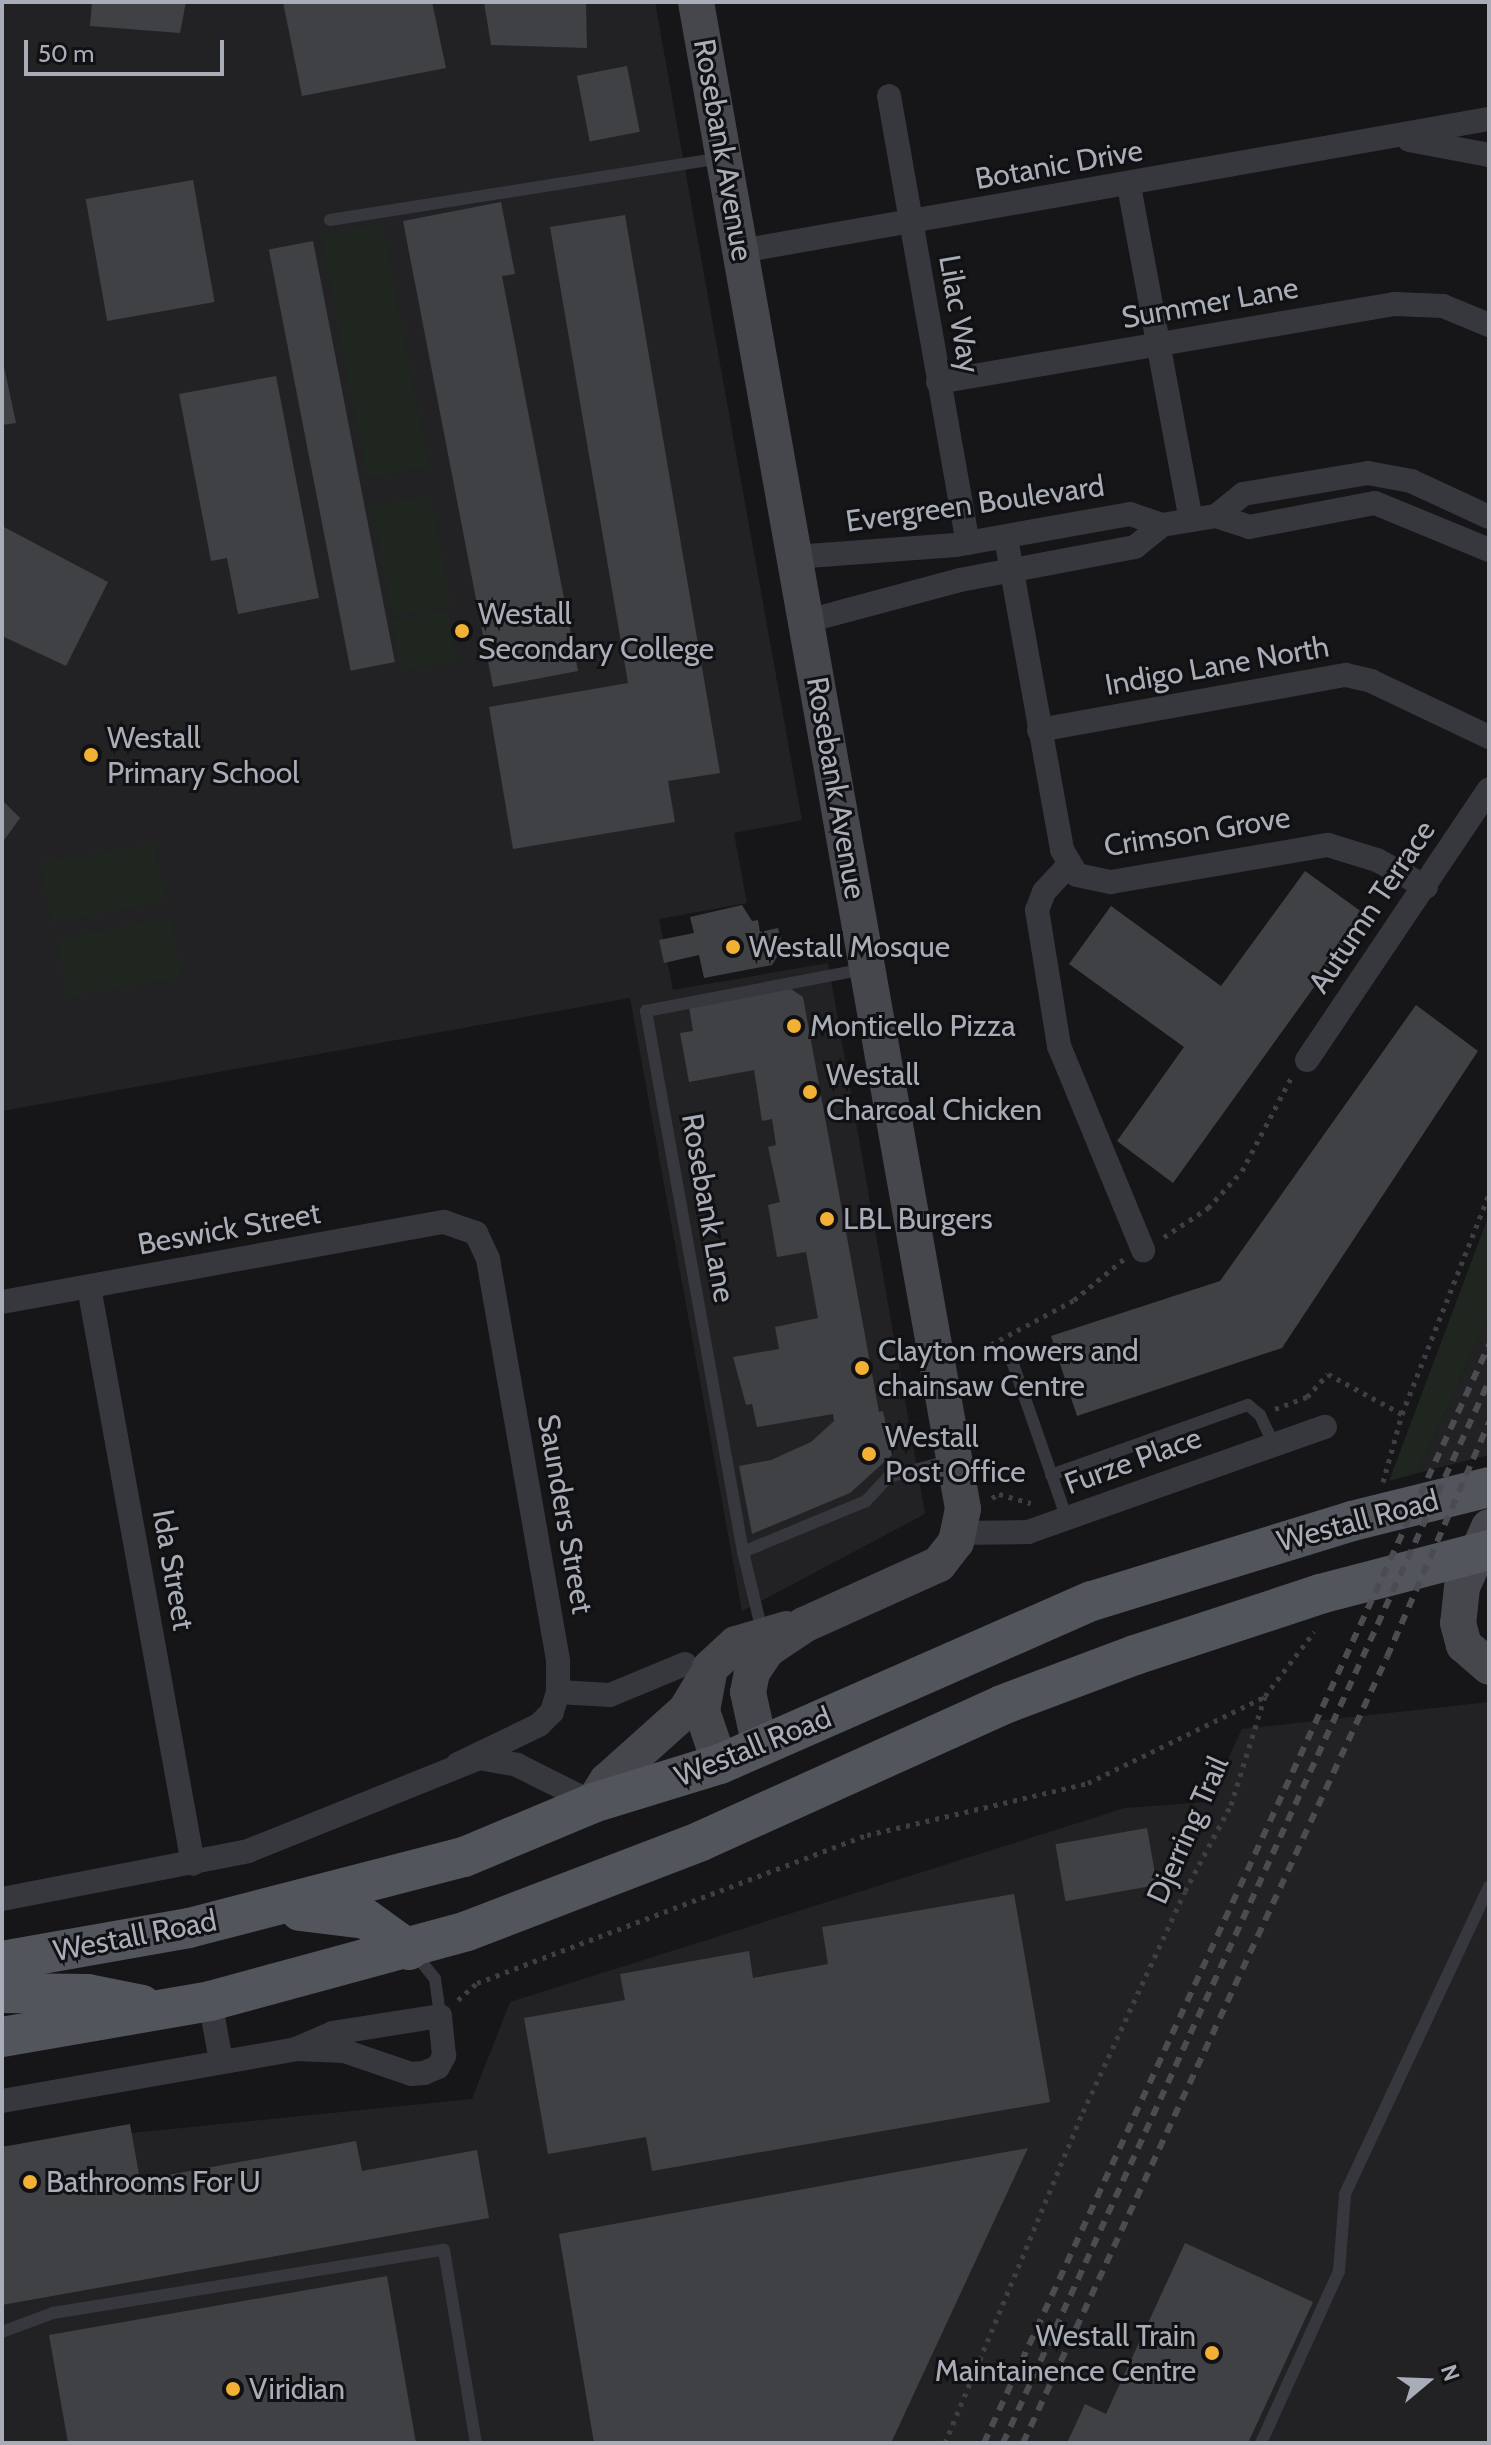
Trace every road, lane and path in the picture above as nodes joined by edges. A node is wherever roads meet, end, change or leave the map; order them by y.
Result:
1 (696, 2) edge
2 (889, 96) dead end
3 (1489, 119) edge
4 (1387, 139) junction
5 (1489, 155) edge
6 (723, 157) junction
7 (1129, 186) junction
8 (330, 220) dead end
9 (911, 223) junction
10 (741, 251) junction
11 (1489, 325) edge
12 (1158, 345) junction
13 (938, 382) junction
14 (1216, 516) junction
15 (1489, 517) edge
16 (1191, 520) junction
17 (1162, 525) junction
18 (1006, 538) junction
19 (968, 543) junction
20 (1489, 550) edge
21 (795, 557) junction
22 (1012, 569) junction
23 (807, 621) junction
24 (1039, 730) junction
25 (1489, 737) edge
26 (1489, 789) edge
27 (1068, 866) junction
28 (1426, 887) junction
29 (867, 969) junction
30 (1307, 1060) dead end
31 (1489, 1194) edge
32 (468, 1226) joint
33 (1143, 1250) dead end
34 (89, 1287) junction
35 (2, 1302) edge
36 (1012, 1361) dead end
37 (1325, 1427) dead end
38 (1274, 1445) junction
39 (955, 1460) junction
40 (1051, 1475) junction
41 (1382, 1484) dead end
42 (1489, 1487) edge
43 (1067, 1519) junction
44 (1489, 1527) edge
45 (959, 1533) junction
46 (1489, 1550) edge
47 (743, 1552) junction
48 (1318, 1610) junction
49 (804, 1625) junction
50 (764, 1636) junction
51 (1489, 1667) edge
52 (695, 1671) junction
53 (557, 1684) junction
54 (1265, 1696) junction
55 (760, 1747) junction
56 (458, 1764) junction
57 (720, 1764) junction
58 (593, 1803) junction
59 (769, 1812) junction
60 (193, 1864) junction
61 (1489, 1887) edge
62 (2, 1899) edge
63 (275, 1908) junction
64 (409, 1950) junction
65 (2, 1961) edge
66 (2, 1993) edge
67 (210, 2001) junction
68 (161, 2010) junction
69 (440, 2016) junction
70 (6, 2039) edge
71 (296, 2049) junction
72 (221, 2061) junction
73 (2, 2101) edge
74 (2, 2332) edge
75 (476, 2443) edge
76 (945, 2443) edge
77 (1261, 2443) edge

1 - 6 street, Rosebank Avenue
2 - 9 street, Lilac Way
3 - 4 street, Botanic Drive
4 - 5 street, Botanic Drive
4 - 7 street, Botanic Drive
6 - 8 lane
6 - 10 street, Rosebank Avenue
7 - 9 street, Botanic Drive
7 - 12 street
9 - 10 street, Botanic Drive
9 - 13 street, Lilac Way
10 - 21 street, Rosebank Avenue
11 - 12 street, Summer Lane
12 - 13 street, Summer Lane
12 - 16 street
13 - 19 street, Lilac Way
14 - 15 street, Evergreen Boulevard
14 - 16 street, Evergreen Boulevard
14 - 20 street, Evergreen Boulevard
16 - 17 street, Evergreen Boulevard
17 - 18 street, Evergreen Boulevard
17 - 22 street, Evergreen Boulevard
18 - 19 street, Evergreen Boulevard
18 - 22 street, Crimson Grove
19 - 21 street, Evergreen Boulevard
21 - 23 street, Rosebank Avenue
22 - 23 street, Evergreen Boulevard
22 - 24 street, Crimson Grove
23 - 29 street, Rosebank Avenue
24 - 25 street, Indigo Lane North
24 - 27 street, Crimson Grove
26 - 28 street, Autumn Terrace
27 - 28 street, Crimson Grove
27 - 33 street
28 - 30 street, Autumn Terrace
29 - 39 street, Rosebank Avenue
29 - 47 lane, Rosebank Lane
31 - 41 path
32 - 34 street, Beswick Street
32 - 53 street, Saunders Street
34 - 35 street, Beswick Street
34 - 60 street, Ida Street
36 - 40 lane
37 - 38 street, Furze Place
38 - 40 lane
38 - 43 street, Furze Place
39 - 45 street, Rosebank Avenue
39 - 47 lane
40 - 43 lane
42 - 55 main road, Westall Road
43 - 45 street, Furze Place
44 - 51 street
45 - 49 street
46 - 48 main road, Westall Road
47 - 50 lane, Rosebank Lane
48 - 54 path, Djerring Trail
48 - 59 main road, Westall Road
49 - 50 street
49 - 55 street
50 - 52 street
52 - 53 street
52 - 57 street
52 - 58 street
53 - 56 street
54 - 69 path
54 - 76 path, Djerring Trail
55 - 57 main road, Westall Road
55 - 59 main road
56 - 58 street
56 - 60 street
57 - 58 main road, Westall Road
57 - 59 main road
58 - 63 main road, Westall Road
59 - 64 main road, Westall Road
60 - 62 street
61 - 77 lane
63 - 64 main road
63 - 65 main road, Westall Road
64 - 67 main road, Westall Road
64 - 69 lane
66 - 68 main road
67 - 68 main road, Westall Road
67 - 72 street
68 - 70 main road, Westall Road
69 - 71 street
69 - 71 street
71 - 72 street
72 - 73 street
74 - 75 lane

